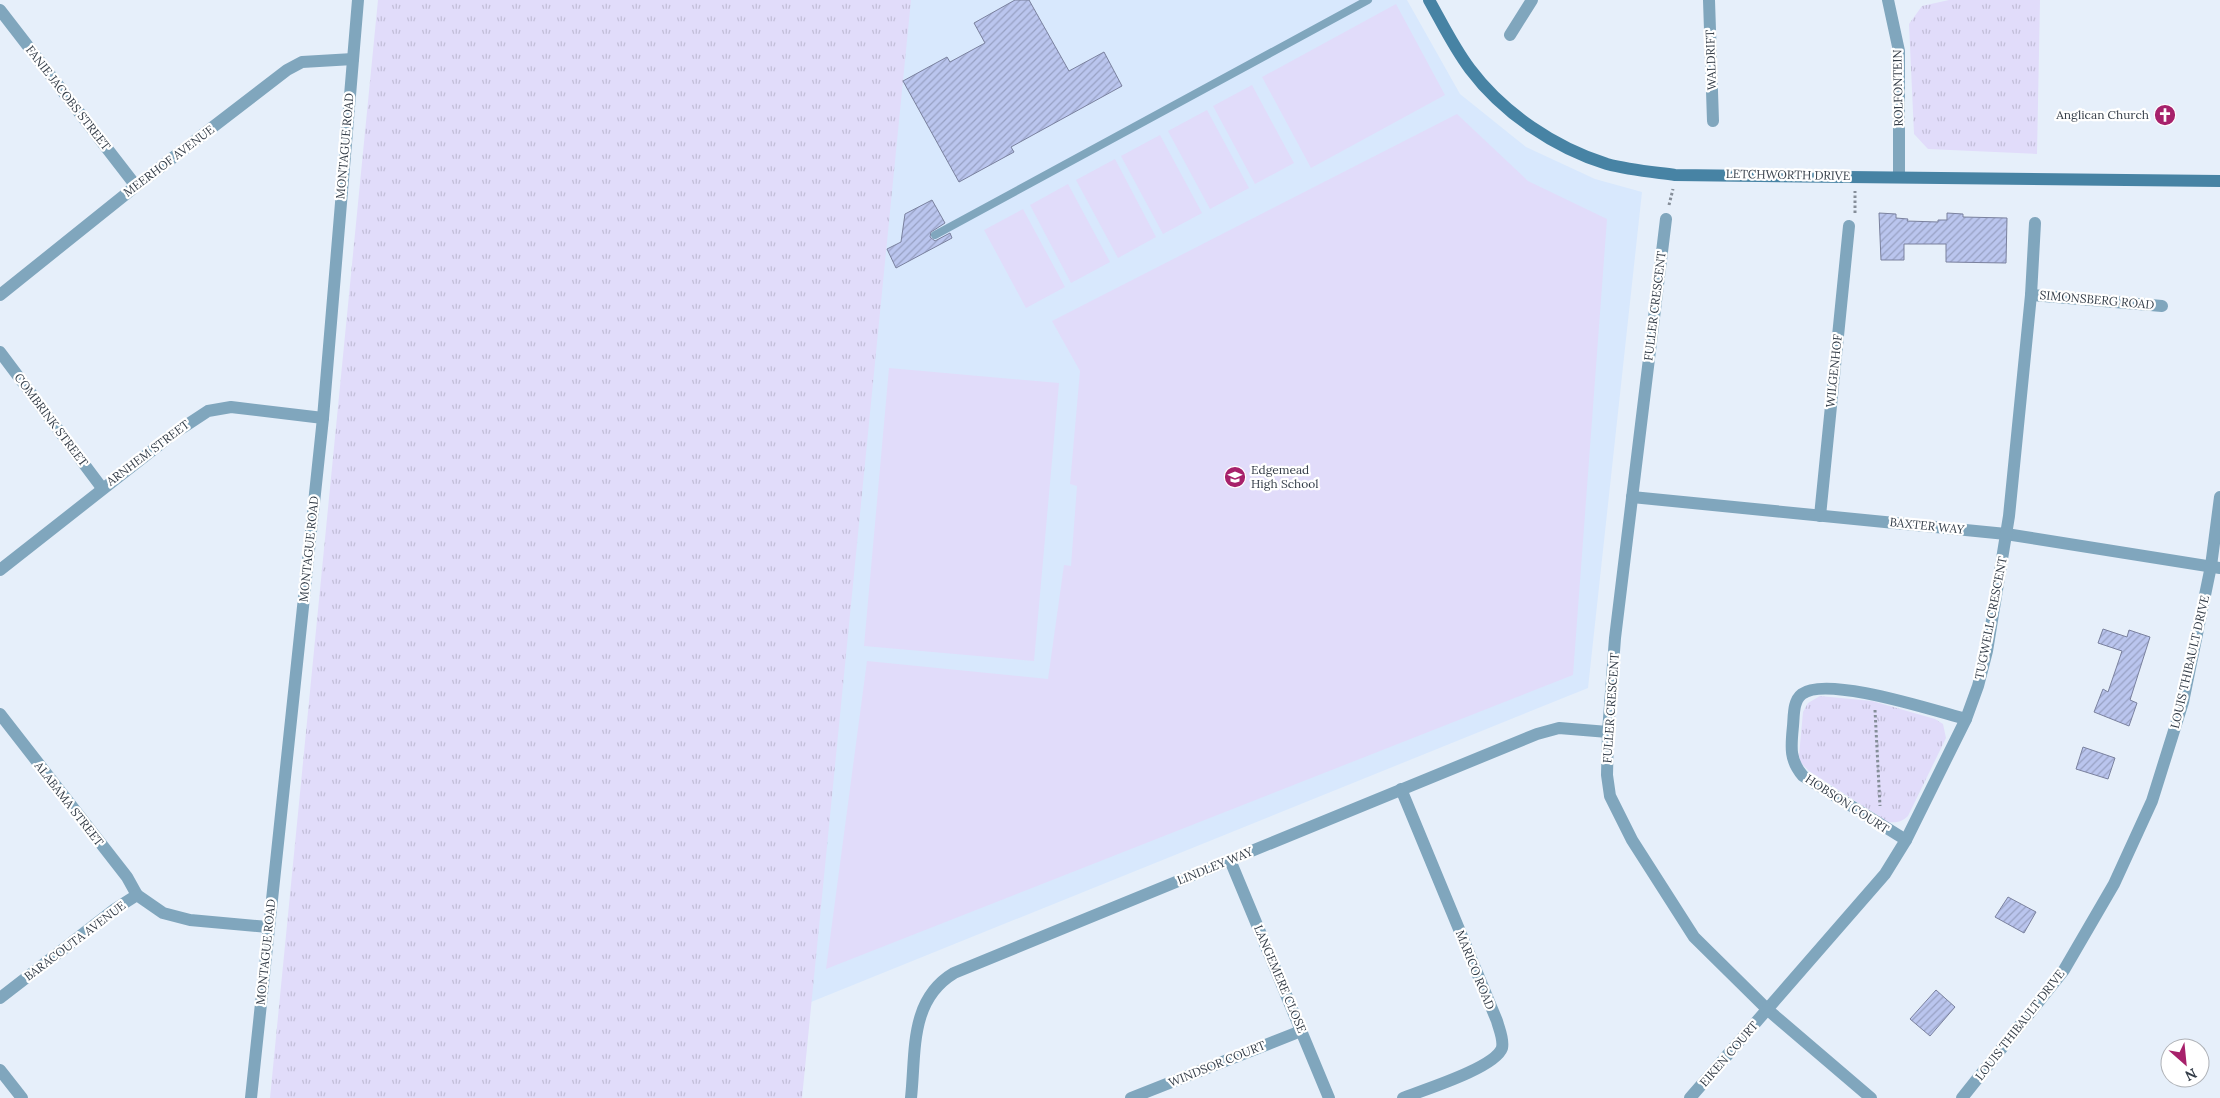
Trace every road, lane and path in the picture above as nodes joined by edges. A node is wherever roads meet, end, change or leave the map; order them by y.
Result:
1 (358, 0) edge
2 (1368, 0) edge
3 (1430, 0) edge
4 (1532, 0) edge
5 (1709, 0) edge
6 (1888, 0) edge
7 (0, 10) edge
8 (1510, 35) dead end
9 (353, 59) junction
10 (1713, 121) dead end
11 (1856, 176) junction
12 (1899, 176) junction
13 (2220, 181) edge
14 (136, 186) junction
15 (1666, 219) dead end
16 (2035, 223) dead end
17 (1849, 226) joint
18 (935, 234) dead end
19 (0, 295) edge
20 (2031, 295) junction
21 (2162, 306) dead end
22 (0, 352) edge
23 (323, 418) junction
24 (102, 488) junction
25 (1632, 497) junction
26 (2220, 497) edge
27 (1820, 516) junction
28 (2006, 534) junction
29 (2216, 567) edge
30 (0, 570) edge
31 (1874, 694) junction
32 (0, 714) edge
33 (1966, 719) junction
34 (1608, 732) junction
35 (1401, 789) junction
36 (1881, 826) junction
37 (1906, 840) junction
38 (1230, 860) junction
39 (137, 895) junction
40 (268, 927) junction
41 (0, 998) edge
42 (1768, 1010) junction
43 (1301, 1031) junction
44 (0, 1070) edge
45 (22, 1098) edge
46 (251, 1098) edge
47 (911, 1098) edge
48 (1132, 1098) edge
49 (1329, 1098) edge
50 (1403, 1098) edge
51 (1690, 1098) edge
52 (1870, 1098) edge
53 (1962, 1098) edge

1 - 9 street, MONTAGUE ROAD
2 - 18 lane
3 - 11 street, LETCHWORTH DRIVE
4 - 8 street
5 - 10 street, WALDRIFT
6 - 12 street, ROLFONTEIN
7 - 14 street, FANIE JACOBS STREET
9 - 14 street, MEERHOF AVENUE
9 - 23 street, MONTAGUE ROAD
11 - 12 street, LETCHWORTH DRIVE
11 - 17 path
12 - 13 street, LETCHWORTH DRIVE
14 - 19 street, MEERHOF AVENUE
15 - 25 street, FULLER CRESCENT
16 - 20 street, TUGWELL CRESCENT
17 - 27 street, WILGENHOF
20 - 21 street, SIMONSBERG ROAD
20 - 28 street, TUGWELL CRESCENT
22 - 24 street, COMBRINK STREET
23 - 24 street, ARNHEM STREET
23 - 40 street, MONTAGUE ROAD
24 - 30 street, ARNHEM STREET
25 - 27 street, BAXTER WAY
25 - 34 street, FULLER CRESCENT
26 - 29 street, LOUIS THIBAULT DRIVE
27 - 28 street, BAXTER WAY
28 - 29 street, BAXTER WAY
28 - 33 street, TUGWELL CRESCENT
29 - 53 street, LOUIS THIBAULT DRIVE
31 - 33 street, HOBSON COURT
31 - 36 path
31 - 36 street, HOBSON COURT
32 - 39 street, ALABAMA STREET
33 - 37 street, TUGWELL CRESCENT
34 - 35 street, LINDLEY WAY
34 - 42 street, FULLER CRESCENT
35 - 38 street, LINDLEY WAY
35 - 50 street, MARICO ROAD
36 - 37 street, HOBSON COURT
37 - 42 street, TUGWELL CRESCENT
38 - 43 street, LANGEMERE CLOSE
38 - 47 street, LINDLEY WAY
39 - 40 street, BARACOUTA AVENUE
39 - 41 street, BARACOUTA AVENUE
40 - 46 street, MONTAGUE ROAD
42 - 51 street, EIKEN COURT
42 - 52 street, FULLER CRESCENT
43 - 48 street, WINDSOR COURT
43 - 49 street, LANGEMERE CLOSE
44 - 45 street

